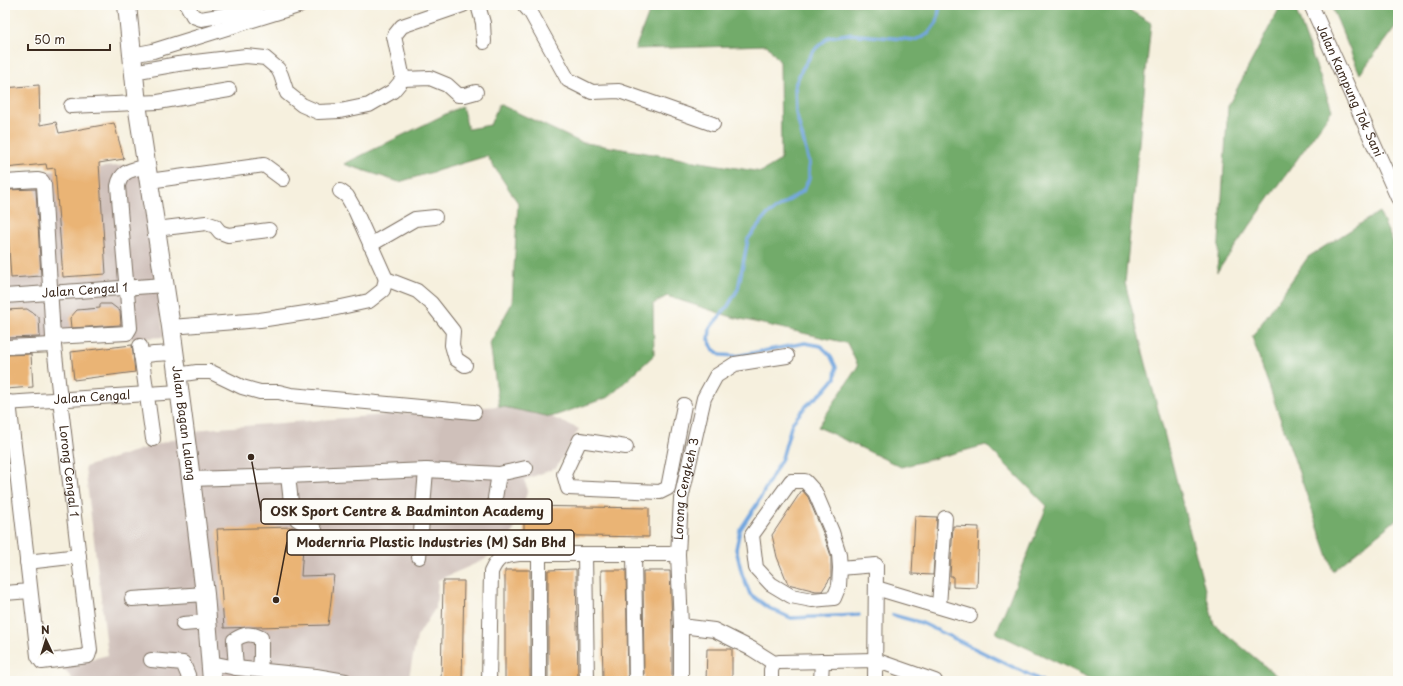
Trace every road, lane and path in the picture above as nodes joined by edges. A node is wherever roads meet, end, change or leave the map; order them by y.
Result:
1 (128, 5) edge
2 (187, 5) edge
3 (257, 5) edge
4 (301, 5) edge
5 (463, 5) edge
6 (478, 5) edge
7 (524, 5) edge
8 (1311, 5) edge
9 (484, 42) dead end
10 (132, 64) junction
11 (403, 79) junction
12 (229, 90) dead end
13 (476, 92) dead end
14 (137, 104) junction
15 (71, 106) dead end
16 (713, 124) dead end
17 (148, 173) junction
18 (283, 179) dead end
19 (5, 182) edge
20 (340, 191) dead end
21 (1398, 198) edge
22 (435, 217) dead end
23 (156, 229) junction
24 (270, 230) dead end
25 (370, 245) junction
26 (386, 279) junction
27 (165, 285) junction
28 (126, 288) junction
29 (50, 293) junction
30 (5, 296) edge
31 (171, 327) junction
32 (54, 341) junction
33 (5, 347) edge
34 (174, 353) junction
35 (787, 356) dead end
36 (465, 365) dead end
37 (178, 384) junction
38 (146, 394) junction
39 (60, 399) junction
40 (7, 402) edge
41 (684, 405) dead end
42 (474, 412) dead end
43 (152, 439) dead end
44 (626, 447) dead end
45 (674, 453) junction
46 (691, 456) junction
47 (526, 468) dead end
48 (426, 470) junction
49 (499, 474) junction
50 (288, 476) junction
51 (191, 478) junction
52 (495, 498) dead end
53 (945, 518) dead end
54 (315, 530) dead end
55 (539, 554) junction
56 (634, 554) junction
57 (678, 554) junction
58 (585, 555) junction
59 (78, 556) junction
60 (419, 556) dead end
61 (27, 562) junction
62 (840, 568) junction
63 (876, 588) junction
64 (30, 591) junction
65 (5, 593) edge
66 (205, 594) junction
67 (132, 599) dead end
68 (939, 606) junction
69 (970, 616) dead end
70 (208, 622) junction
71 (183, 624) dead end
72 (681, 626) junction
73 (151, 660) dead end
74 (875, 660) junction
75 (822, 661) junction
76 (211, 663) junction
77 (774, 663) junction
78 (236, 668) junction
79 (260, 670) junction
80 (189, 681) edge
81 (212, 681) edge
82 (345, 681) edge
83 (489, 681) edge
84 (539, 681) edge
85 (587, 681) edge
86 (636, 681) edge
87 (681, 681) edge
88 (771, 681) edge
89 (821, 681) edge
90 (875, 681) edge
91 (936, 681) edge

1 - 10 main road, Jalan Bagan Lalang
2 - 3 street
4 - 10 street
5 - 11 street
6 - 9 street
7 - 16 street
8 - 21 street, Jalan Kampung Tok Sani
10 - 11 street
10 - 14 main road, Jalan Bagan Lalang
11 - 13 street
12 - 14 street
14 - 15 street
14 - 17 main road, Jalan Bagan Lalang
17 - 18 street
17 - 23 main road, Jalan Bagan Lalang
17 - 28 street
19 - 29 street, Lorong Cengal 1
20 - 25 street
22 - 25 street
23 - 24 street
23 - 27 main road, Jalan Bagan Lalang
25 - 26 street
26 - 31 street
26 - 36 street
27 - 28 street, Jalan Cengal 1
27 - 31 main road, Jalan Bagan Lalang
28 - 29 street, Jalan Cengal 1
28 - 32 street
29 - 30 street, Jalan Cengal 1
29 - 32 street, Lorong Cengal 1
31 - 34 main road, Jalan Bagan Lalang
32 - 33 street
32 - 39 street, Lorong Cengal 1
34 - 37 main road, Jalan Bagan Lalang
34 - 38 street
35 - 46 street, Lorong Cengkeh 3
37 - 38 street, Jalan Cengal
37 - 42 street, Jalan Cengal
37 - 51 main road, Jalan Bagan Lalang
38 - 39 street, Jalan Cengal
38 - 43 street
39 - 40 street, Jalan Cengal
39 - 59 street, Lorong Cengal 1
40 - 61 street
41 - 45 street
44 - 45 street
45 - 46 street
46 - 57 street, Lorong Cengkeh 3
47 - 49 street
48 - 49 street
48 - 50 street
48 - 60 street
49 - 52 street
50 - 51 street
50 - 54 street
51 - 66 main road, Jalan Bagan Lalang
53 - 68 street
55 - 58 street
55 - 83 street
55 - 84 street
56 - 57 street
56 - 58 street
56 - 86 street
57 - 72 street, Lorong Cengkeh 3
58 - 85 street
59 - 61 street
59 - 64 street, Lorong Cengal 1
61 - 64 street
62 - 62 street
62 - 63 street
63 - 68 street
63 - 74 street
64 - 65 street
66 - 67 street
66 - 70 main road, Jalan Bagan Lalang
68 - 69 street
70 - 71 street
70 - 76 main road, Jalan Bagan Lalang
72 - 77 street
72 - 87 street, Lorong Cengkeh 3
73 - 80 street
74 - 75 street
74 - 90 street
74 - 91 street
75 - 77 street
75 - 89 street
76 - 78 street
76 - 81 main road, Jalan Bagan Lalang
77 - 88 street
78 - 79 street
78 - 79 street
79 - 82 street

